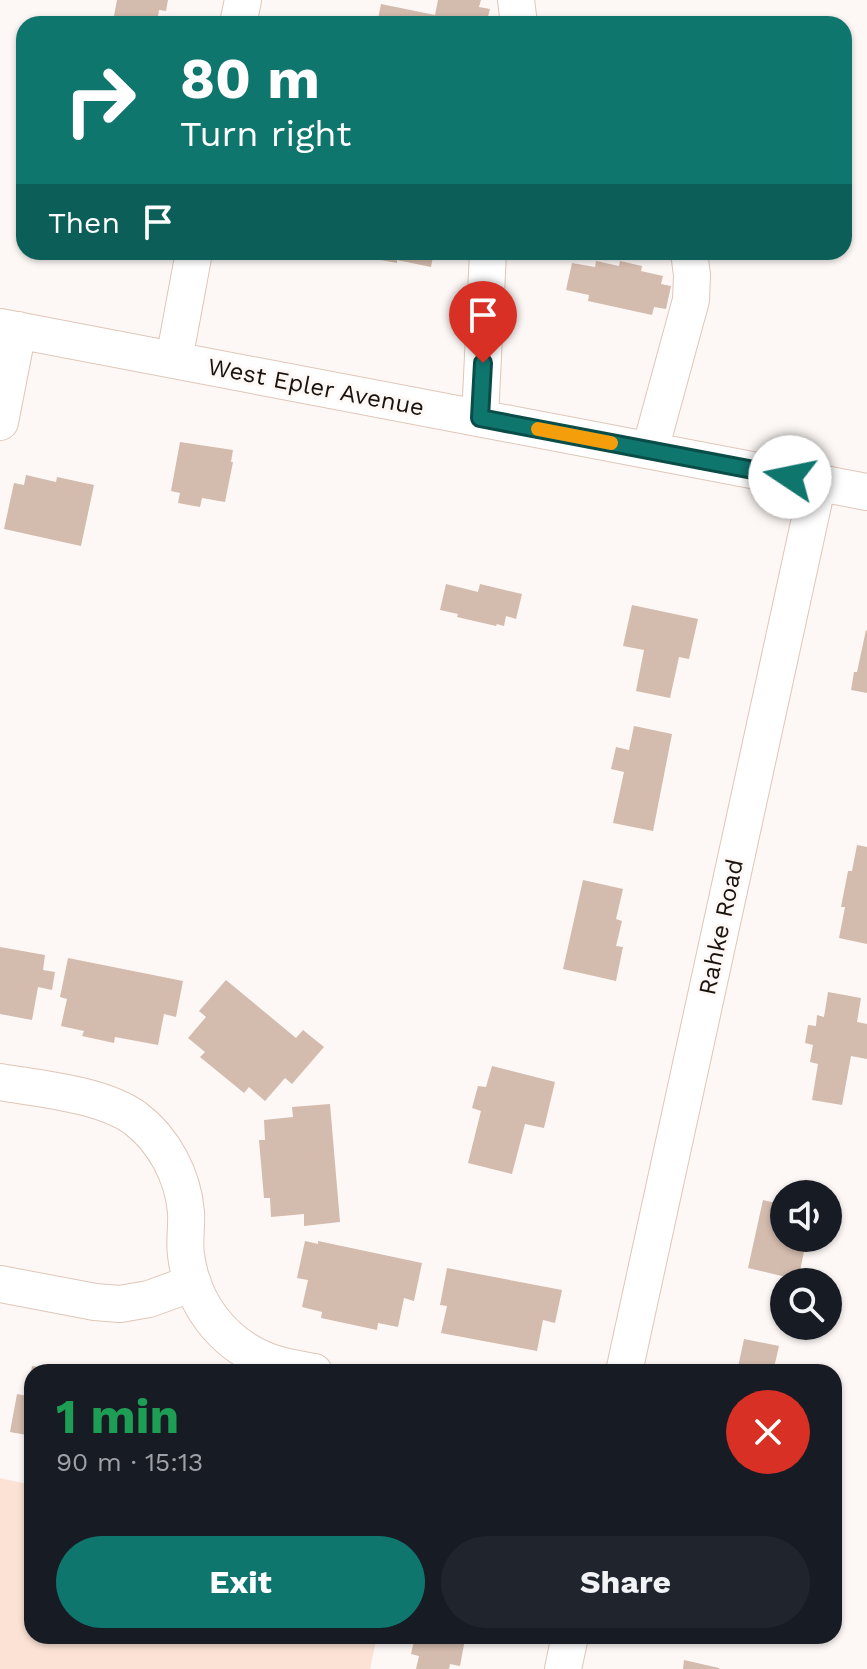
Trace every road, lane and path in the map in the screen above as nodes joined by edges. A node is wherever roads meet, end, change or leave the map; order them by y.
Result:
1 (193, 260) edge
2 (488, 260) edge
3 (690, 260) edge
4 (9, 328) edge
5 (174, 360) junction
6 (1, 408) edge
7 (480, 418) junction
8 (650, 450) junction
9 (818, 482) junction
10 (867, 492) edge
11 (0, 1082) edge
12 (193, 1283) junction
13 (0, 1284) edge
14 (279, 1364) edge
15 (626, 1364) edge
16 (568, 1644) edge
17 (563, 1669) edge

1 - 5 street
2 - 7 street
3 - 8 street
4 - 5 street, West Epler Avenue
4 - 6 street
5 - 7 street, West Epler Avenue
7 - 8 street, West Epler Avenue
8 - 9 street, West Epler Avenue
9 - 10 street, West Epler Avenue
9 - 15 street, Rahke Road
11 - 12 street
12 - 13 street
12 - 14 street
16 - 17 street

